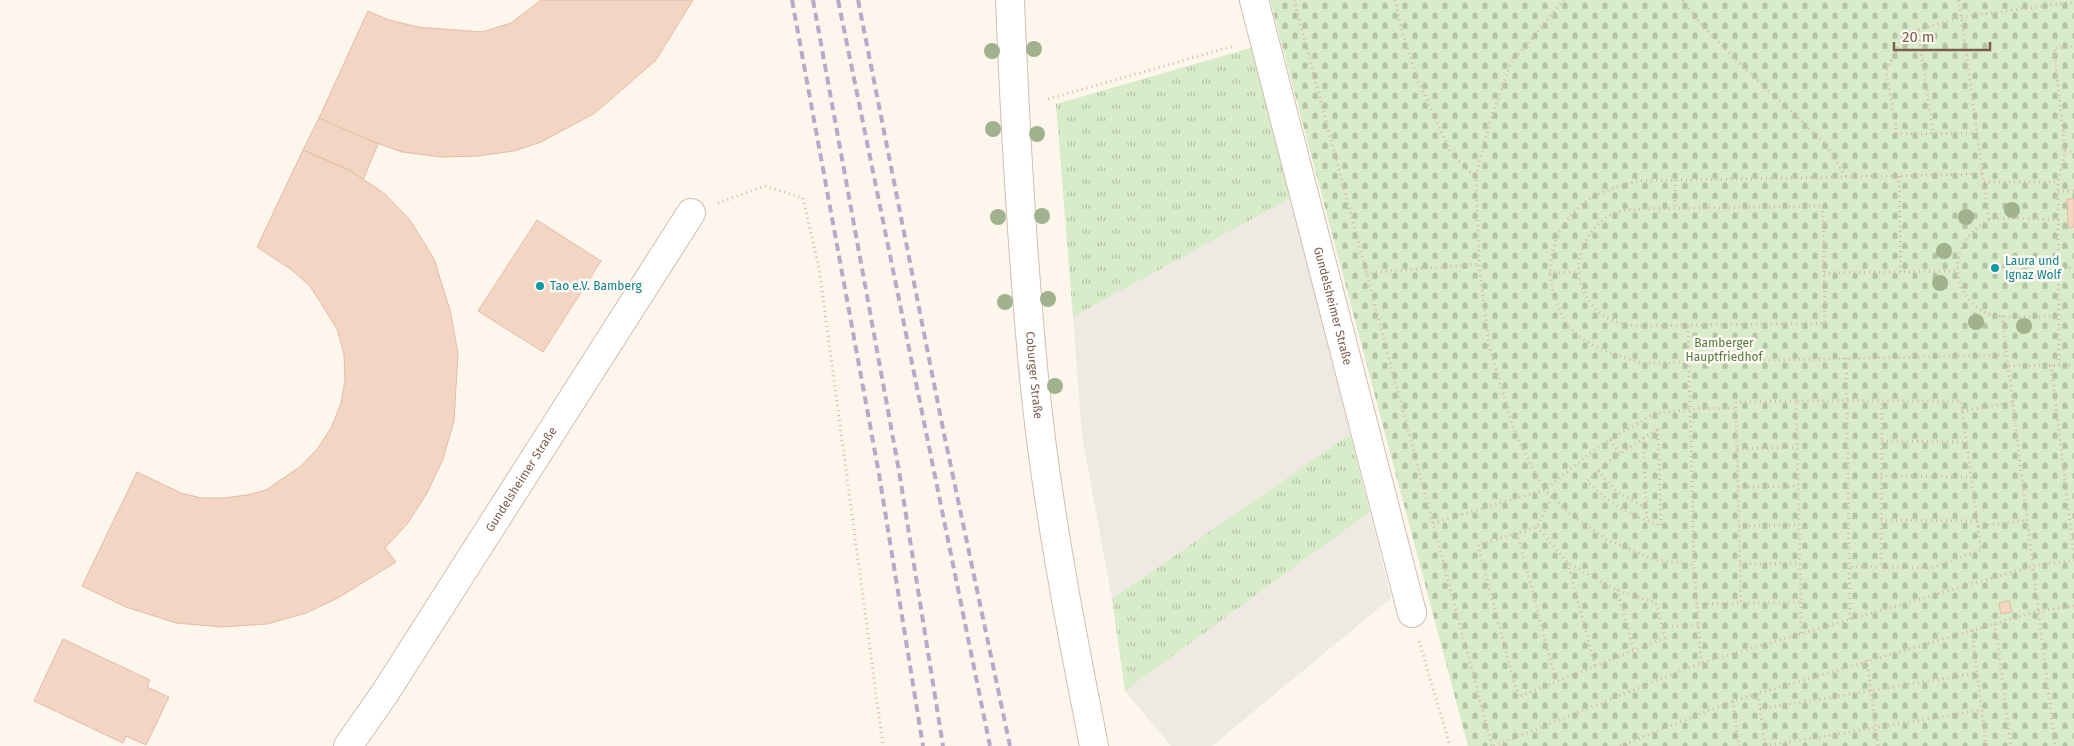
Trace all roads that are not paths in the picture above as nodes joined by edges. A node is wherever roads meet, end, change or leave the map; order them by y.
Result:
1 (1010, 0) edge
2 (1254, 0) edge
3 (691, 213) road end
4 (1412, 613) road end
5 (348, 746) edge
6 (1094, 746) edge

1 - 6 street, Coburger Straße
2 - 4 street, Gundelsheimer Straße
3 - 5 street, Gundelsheimer Straße

